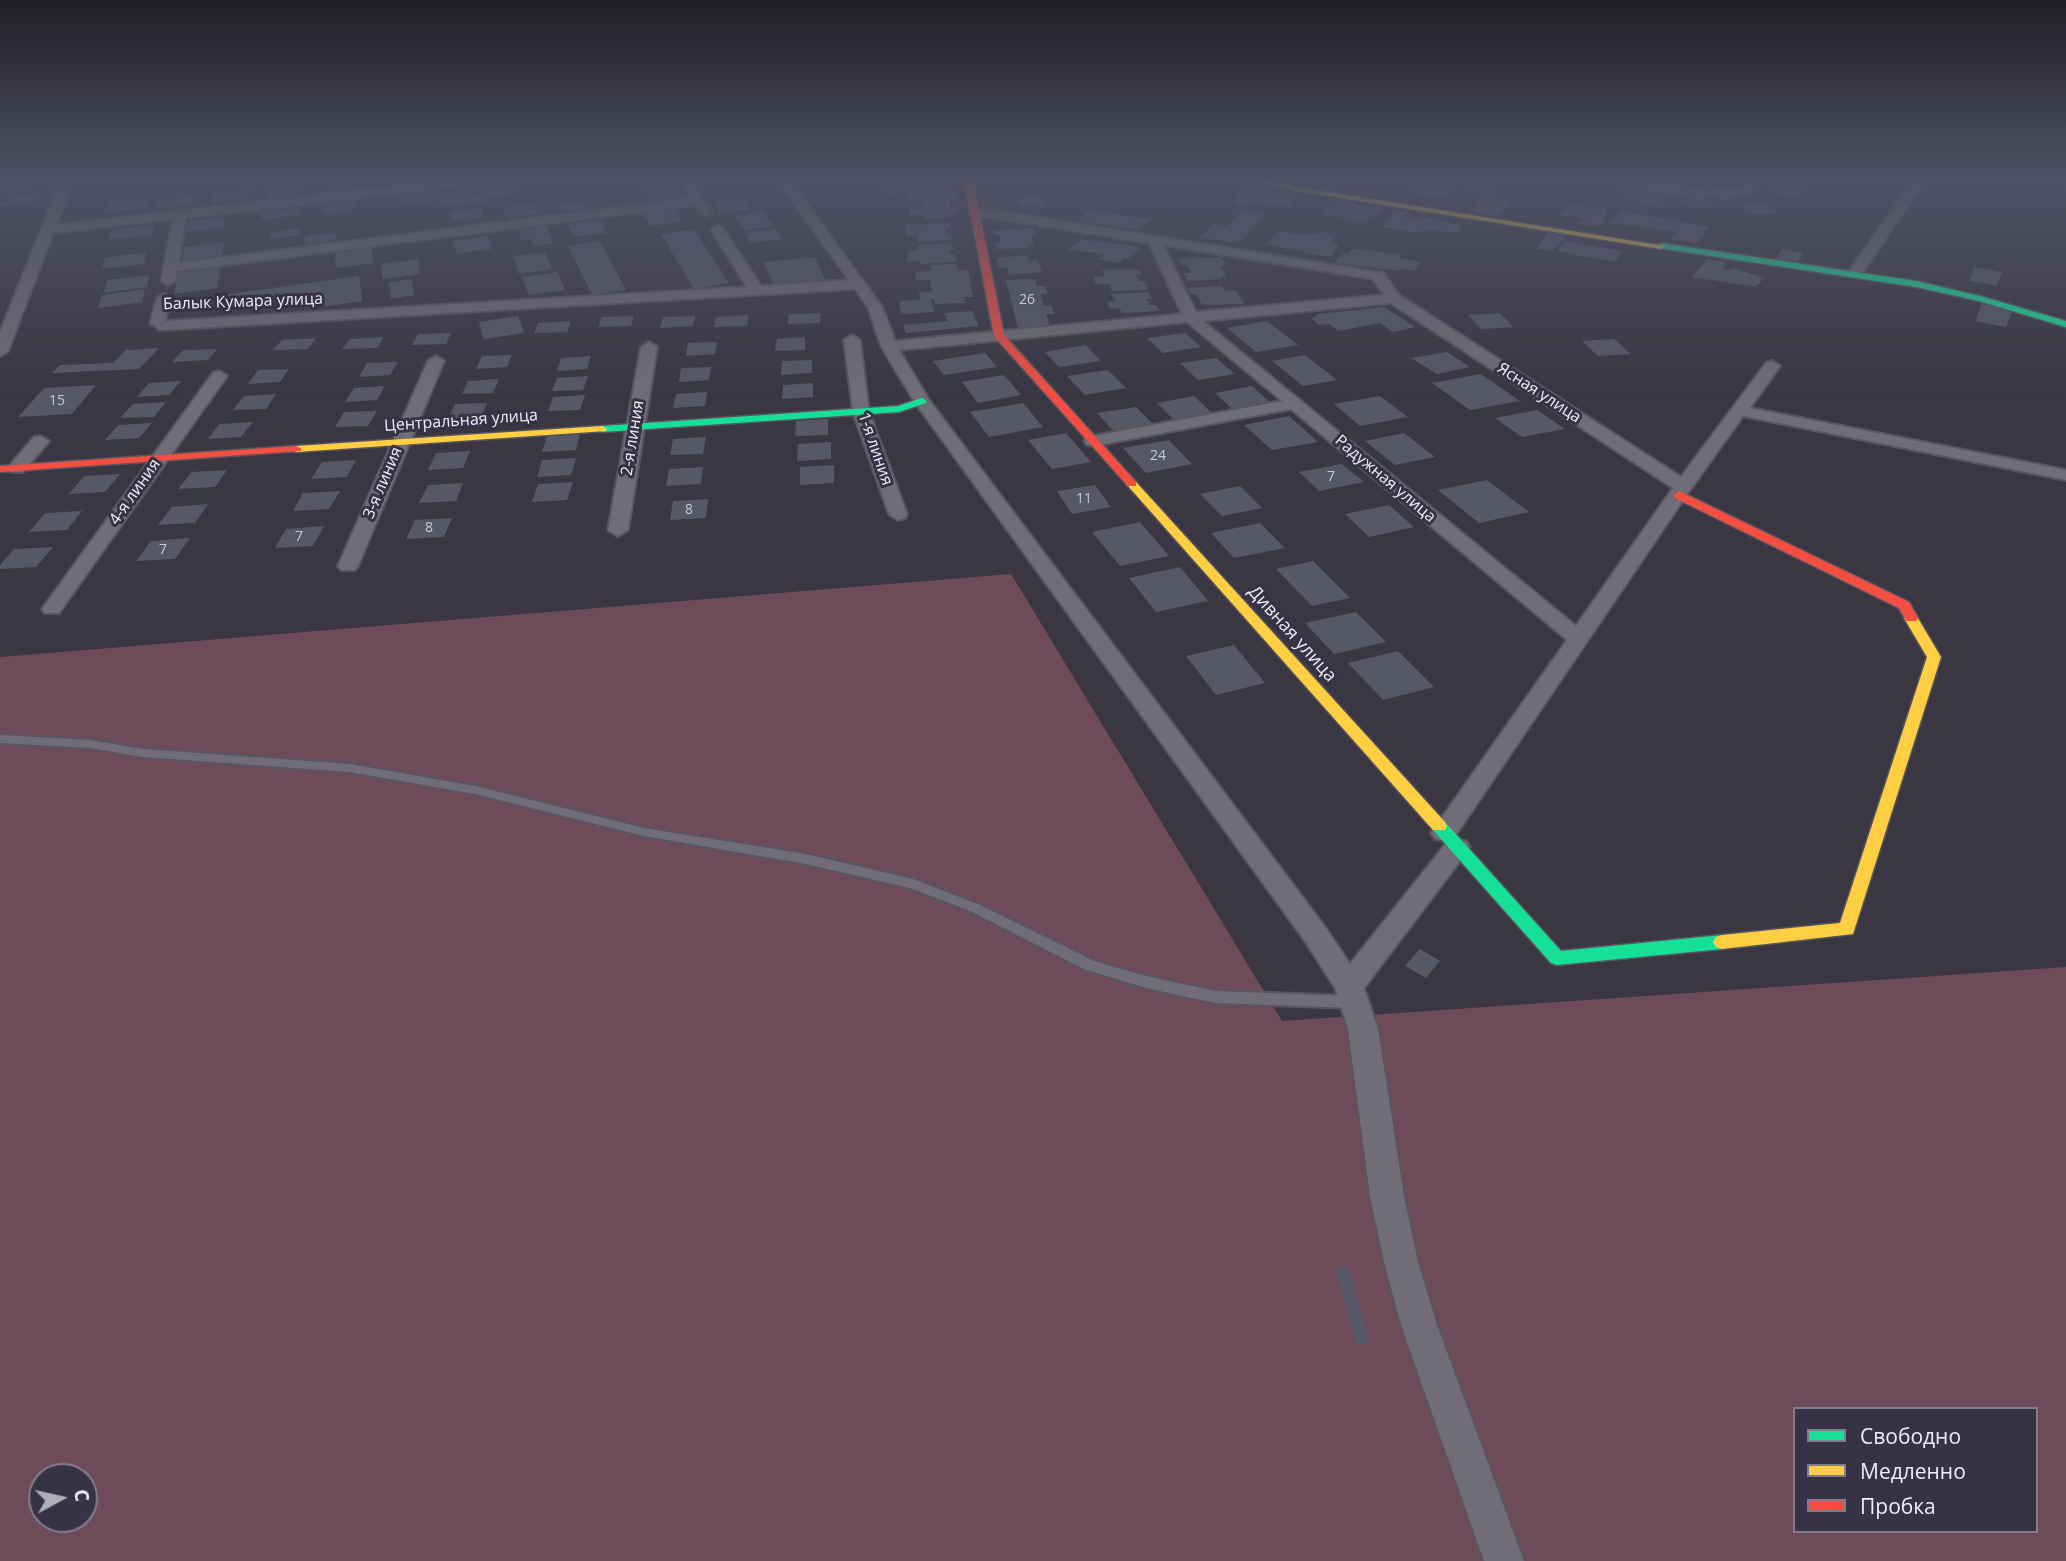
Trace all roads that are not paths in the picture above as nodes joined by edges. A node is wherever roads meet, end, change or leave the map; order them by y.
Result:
1 (40, 251) edge
2 (174, 251) edge
3 (306, 251) edge
4 (731, 251) edge
5 (836, 251) edge
6 (982, 251) edge
7 (1159, 251) edge
8 (1221, 251) edge
9 (1693, 251) edge
10 (1870, 251) edge
11 (171, 268) junction
12 (1855, 273) junction
13 (860, 284) junction
14 (757, 291) junction
15 (1394, 298) junction
16 (1191, 317) junction
17 (2066, 324) edge
18 (999, 336) junction
19 (852, 340) dead end
20 (649, 346) dead end
21 (889, 346) junction
22 (0, 351) edge
23 (436, 361) dead end
24 (1772, 366) dead end
25 (219, 376) dead end
26 (922, 401) junction
27 (1294, 404) junction
28 (1741, 411) junction
29 (861, 412) junction
30 (635, 426) junction
31 (40, 441) dead end
32 (1093, 441) junction
33 (400, 442) junction
34 (159, 459) junction
35 (8, 468) edge
36 (2066, 475) edge
37 (1681, 491) junction
38 (898, 514) dead end
39 (618, 530) dead end
40 (348, 566) dead end
41 (52, 609) dead end
42 (1578, 639) junction
43 (0, 738) edge
44 (1451, 840) junction
45 (1352, 994) junction
46 (1504, 1561) edge

1 - 22 street
2 - 11 street
3 - 11 street
4 - 14 street
5 - 13 street
6 - 18 street
7 - 16 street
8 - 15 street, Ясная улица
9 - 12 street
10 - 12 street
11 - 14 street, Балык Кумара улица
12 - 17 street
13 - 14 street, Балык Кумара улица
13 - 21 street
15 - 16 street
15 - 37 street, Ясная улица
16 - 18 street
16 - 27 street, Радужная улица
18 - 21 street
18 - 32 street, Дивная улица
19 - 29 street, 1-я линия
20 - 30 street, 2-я линия
21 - 26 street
23 - 33 street, 3-я линия
24 - 28 street
25 - 34 street, 4-я линия
26 - 29 street, Центральная улица
26 - 45 street
27 - 32 street
27 - 42 street, Радужная улица
28 - 36 street
28 - 37 street
29 - 30 street, Центральная улица
29 - 38 street, 1-я линия
30 - 33 street, Центральная улица
30 - 39 street, 2-я линия
31 - 35 street
32 - 44 street, Дивная улица
33 - 34 street, Центральная улица
33 - 40 street, 3-я линия
34 - 35 street, Центральная улица
34 - 41 street, 4-я линия
37 - 42 street
37 - 44 street, Дивная улица
42 - 44 street
43 - 45 lane
44 - 45 street
45 - 46 street

